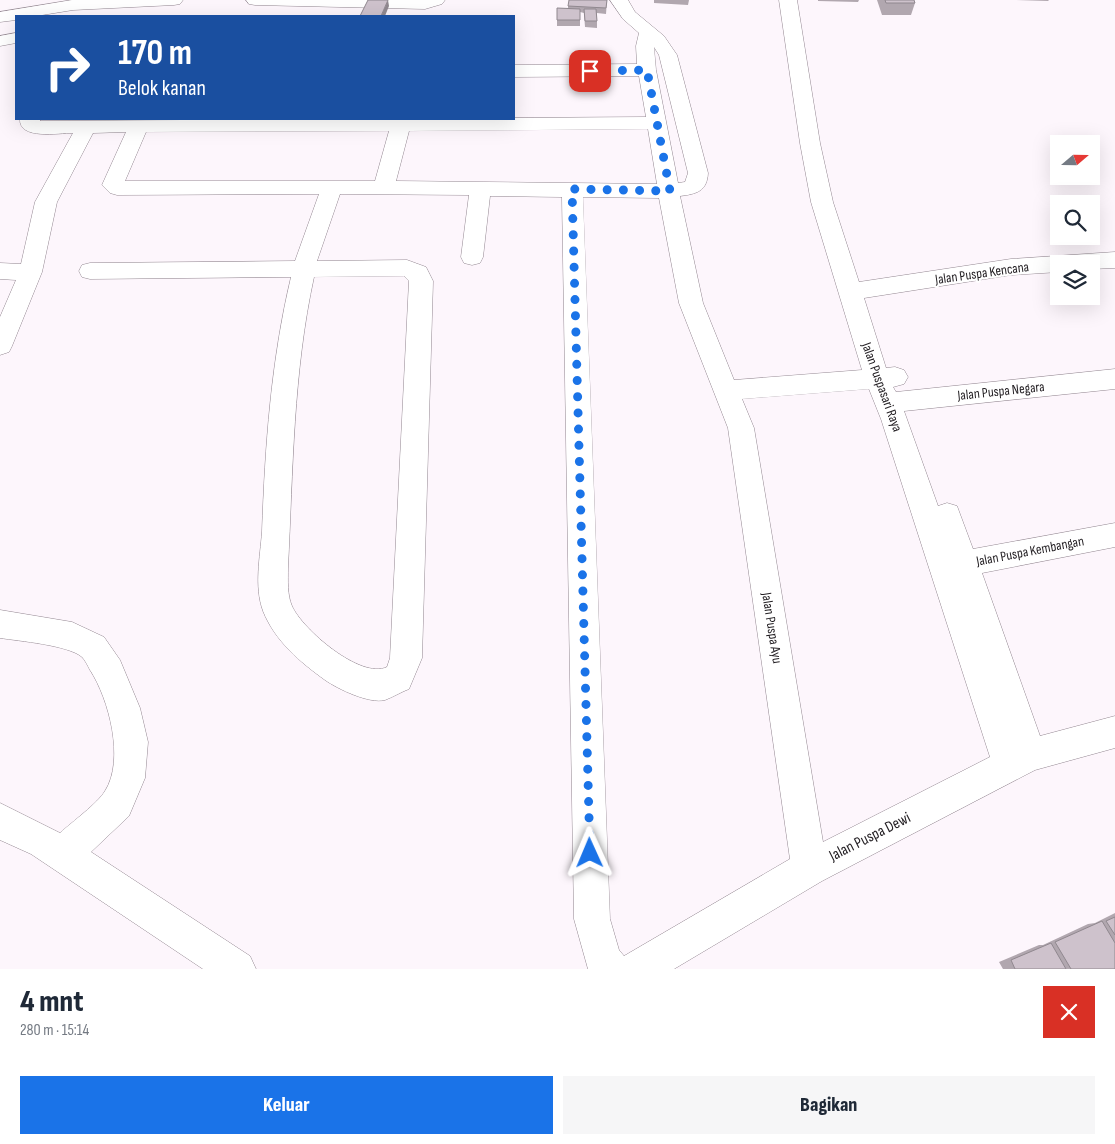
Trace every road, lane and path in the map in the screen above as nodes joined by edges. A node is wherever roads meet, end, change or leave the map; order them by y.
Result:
1 (174, 0) edge
2 (255, 0) edge
3 (436, 0) edge
4 (619, 0) edge
5 (788, 0) edge
6 (803, 0) edge
7 (73, 7) edge
8 (0, 17) edge
9 (648, 33) junction
10 (15, 38) edge
11 (0, 41) edge
12 (647, 70) junction
13 (515, 71) edge
14 (30, 120) edge
15 (401, 122) edge
16 (112, 123) edge
17 (657, 123) junction
18 (138, 127) junction
19 (85, 128) junction
20 (332, 187) junction
21 (384, 187) junction
22 (480, 189) junction
23 (572, 189) junction
24 (670, 191) junction
25 (472, 257) dead end
26 (1115, 260) edge
27 (304, 268) junction
28 (0, 271) edge
29 (90, 271) dead end
30 (30, 272) junction
31 (858, 291) junction
32 (0, 346) edge
33 (1115, 379) edge
34 (728, 390) junction
35 (1115, 393) edge
36 (895, 399) junction
37 (1115, 535) edge
38 (954, 565) junction
39 (0, 624) edge
40 (1115, 732) edge
41 (1020, 761) junction
42 (0, 820) edge
43 (62, 855) junction
44 (809, 868) junction
45 (607, 964) edge
46 (237, 969) edge
47 (638, 969) edge

1 - 7 street
2 - 3 street
4 - 9 street
5 - 31 street, Jalan Puspasari Raya
6 - 31 street, Jalan Puspasari Raya
7 - 8 street
9 - 12 street, Jalan Puspa Ayu
9 - 24 street
10 - 11 street
12 - 13 street
12 - 17 street, Jalan Puspa Ayu
14 - 19 street
15 - 17 street
15 - 18 street
15 - 21 street
16 - 18 street
16 - 19 street
17 - 24 street, Jalan Puspa Ayu
18 - 20 street
19 - 30 street
20 - 21 street
20 - 27 street
21 - 22 street
22 - 23 street
22 - 25 street
23 - 24 street
23 - 45 street
24 - 34 street, Jalan Puspa Ayu
26 - 31 street, Jalan Puspa Kencana
27 - 27 street
27 - 29 street
28 - 30 street
30 - 32 street
31 - 36 street, Jalan Puspasari Raya
33 - 36 street, Jalan Puspa Negara
34 - 36 street
34 - 44 street, Jalan Puspa Ayu
35 - 36 street, Jalan Puspa Negara
36 - 38 street, Jalan Puspasari Raya
37 - 38 street, Jalan Puspa Kembangan
38 - 41 street, Jalan Puspasari Raya
39 - 43 street
40 - 41 street, Jalan Puspa Dewi
41 - 44 street, Jalan Puspa Dewi
42 - 43 street
43 - 46 street
44 - 47 street, Jalan Puspa Dewi

